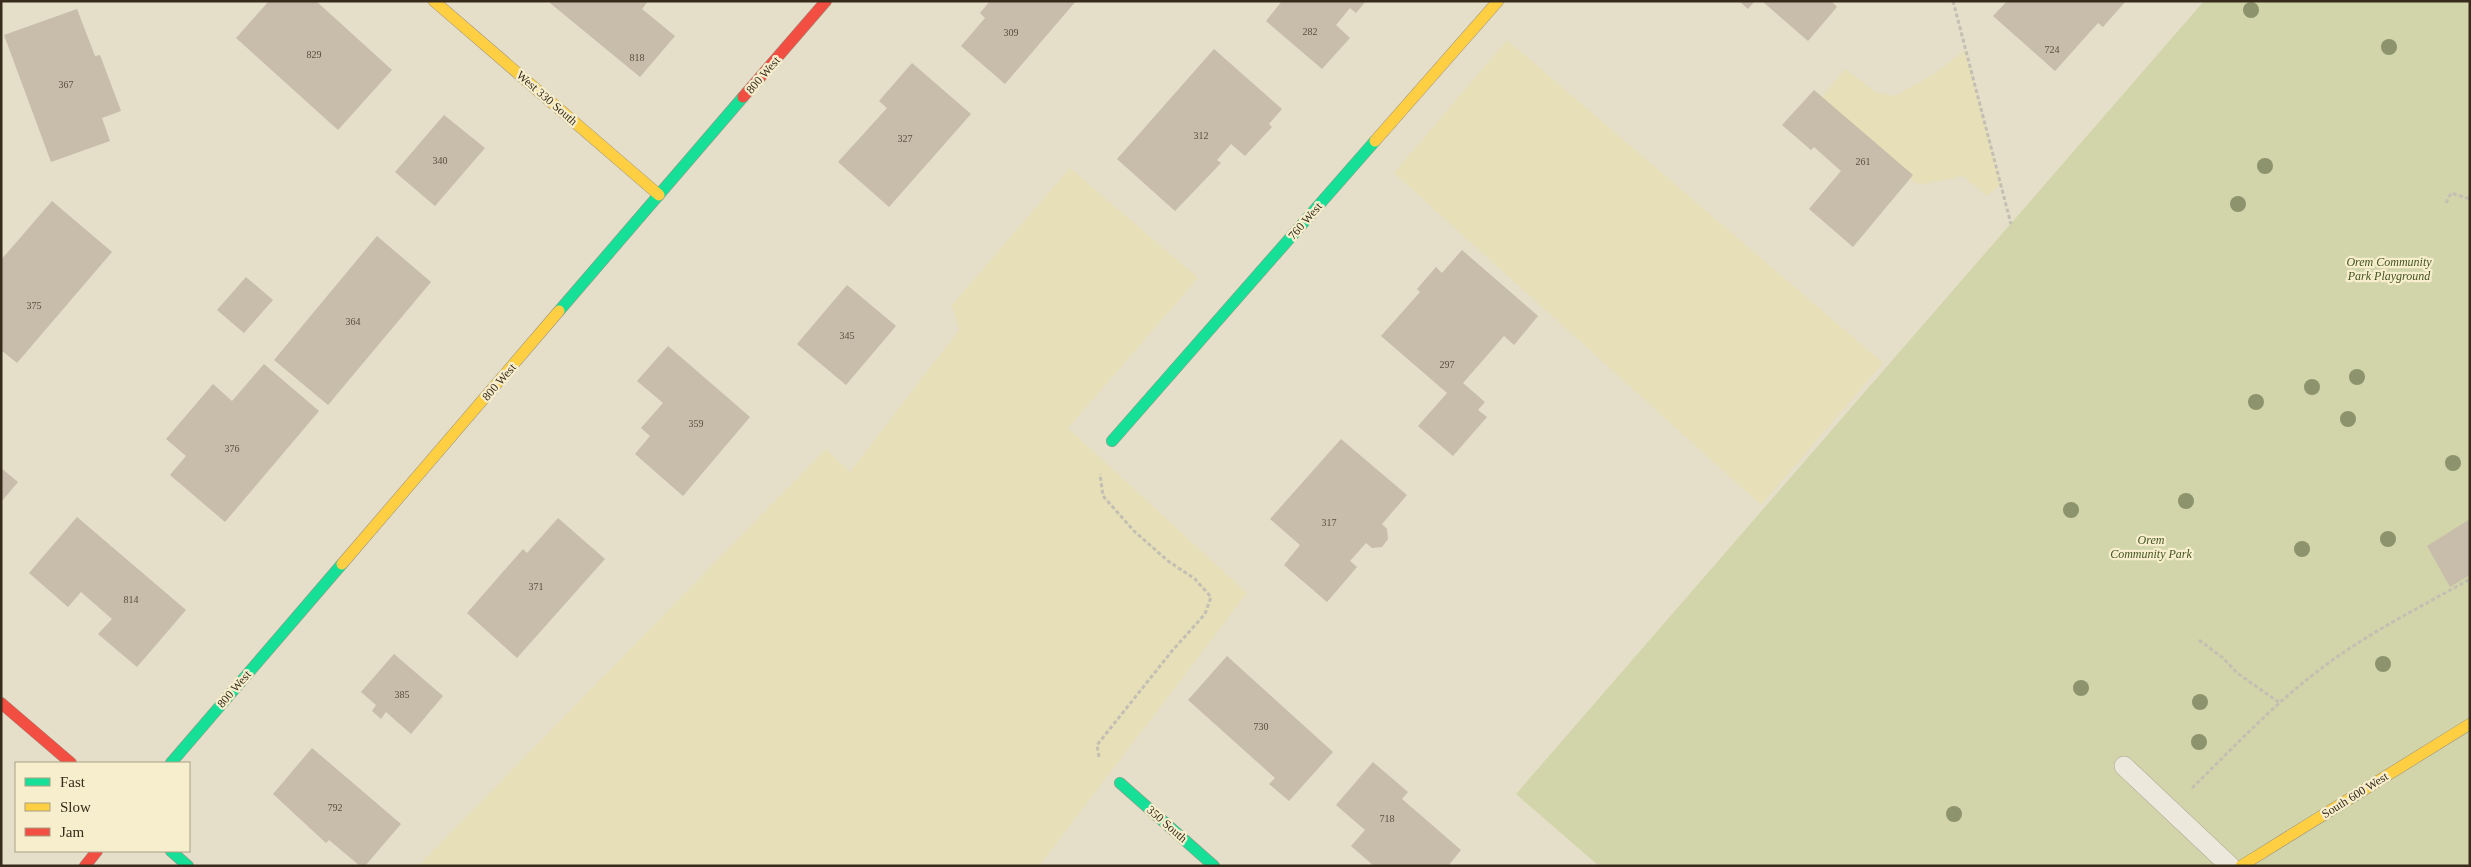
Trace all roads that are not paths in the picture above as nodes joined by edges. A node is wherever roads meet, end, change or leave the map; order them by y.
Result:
1 (434, 1) edge
2 (826, 1) edge
3 (1498, 1) edge
4 (659, 195) junction
5 (1112, 441) road end
6 (1, 703) edge
7 (2470, 724) edge
8 (70, 762) edge
9 (172, 762) edge
10 (2124, 766) dead end
11 (1120, 783) road end
12 (96, 852) edge
13 (172, 852) edge
14 (85, 866) edge
15 (188, 866) edge
16 (1214, 866) edge
17 (2230, 866) edge
18 (2241, 866) edge

1 - 4 street, West 330 South
2 - 4 street, 800 West
3 - 5 street, 760 West
4 - 9 street, 800 West
6 - 8 street
7 - 18 street, South 600 West
10 - 17 lane
11 - 16 street, 350 South
12 - 14 street
13 - 15 street

